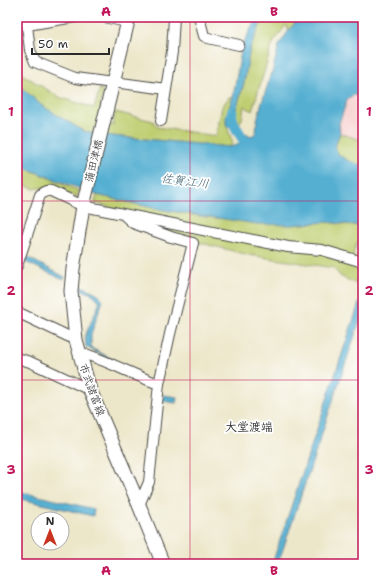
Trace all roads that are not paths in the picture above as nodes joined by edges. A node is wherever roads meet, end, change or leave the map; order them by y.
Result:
1 (75, 17) edge
2 (104, 17) edge
3 (174, 17) edge
4 (197, 17) edge
5 (128, 20) edge
6 (26, 21) edge
7 (239, 45) dead end
8 (113, 83) junction
9 (166, 89) junction
10 (161, 121) dead end
11 (83, 206) junction
12 (124, 215) junction
13 (19, 260) edge
14 (363, 262) edge
15 (17, 312) edge
16 (77, 346) junction
17 (17, 358) edge
18 (159, 384) junction
19 (90, 390) junction
20 (139, 505) junction
21 (163, 564) edge

1 - 6 street
2 - 5 street
3 - 9 street
4 - 7 street
5 - 8 main road
6 - 8 street
8 - 9 street
8 - 11 main road, 蒲田津橋
9 - 10 street
11 - 12 street
11 - 13 street
11 - 16 main road, 市武諸富線
12 - 14 street
12 - 18 street
15 - 16 street
16 - 18 street
16 - 19 main road, 市武諸富線
17 - 19 street
18 - 20 street
19 - 20 main road, 市武諸富線
20 - 21 main road, 市武諸富線

